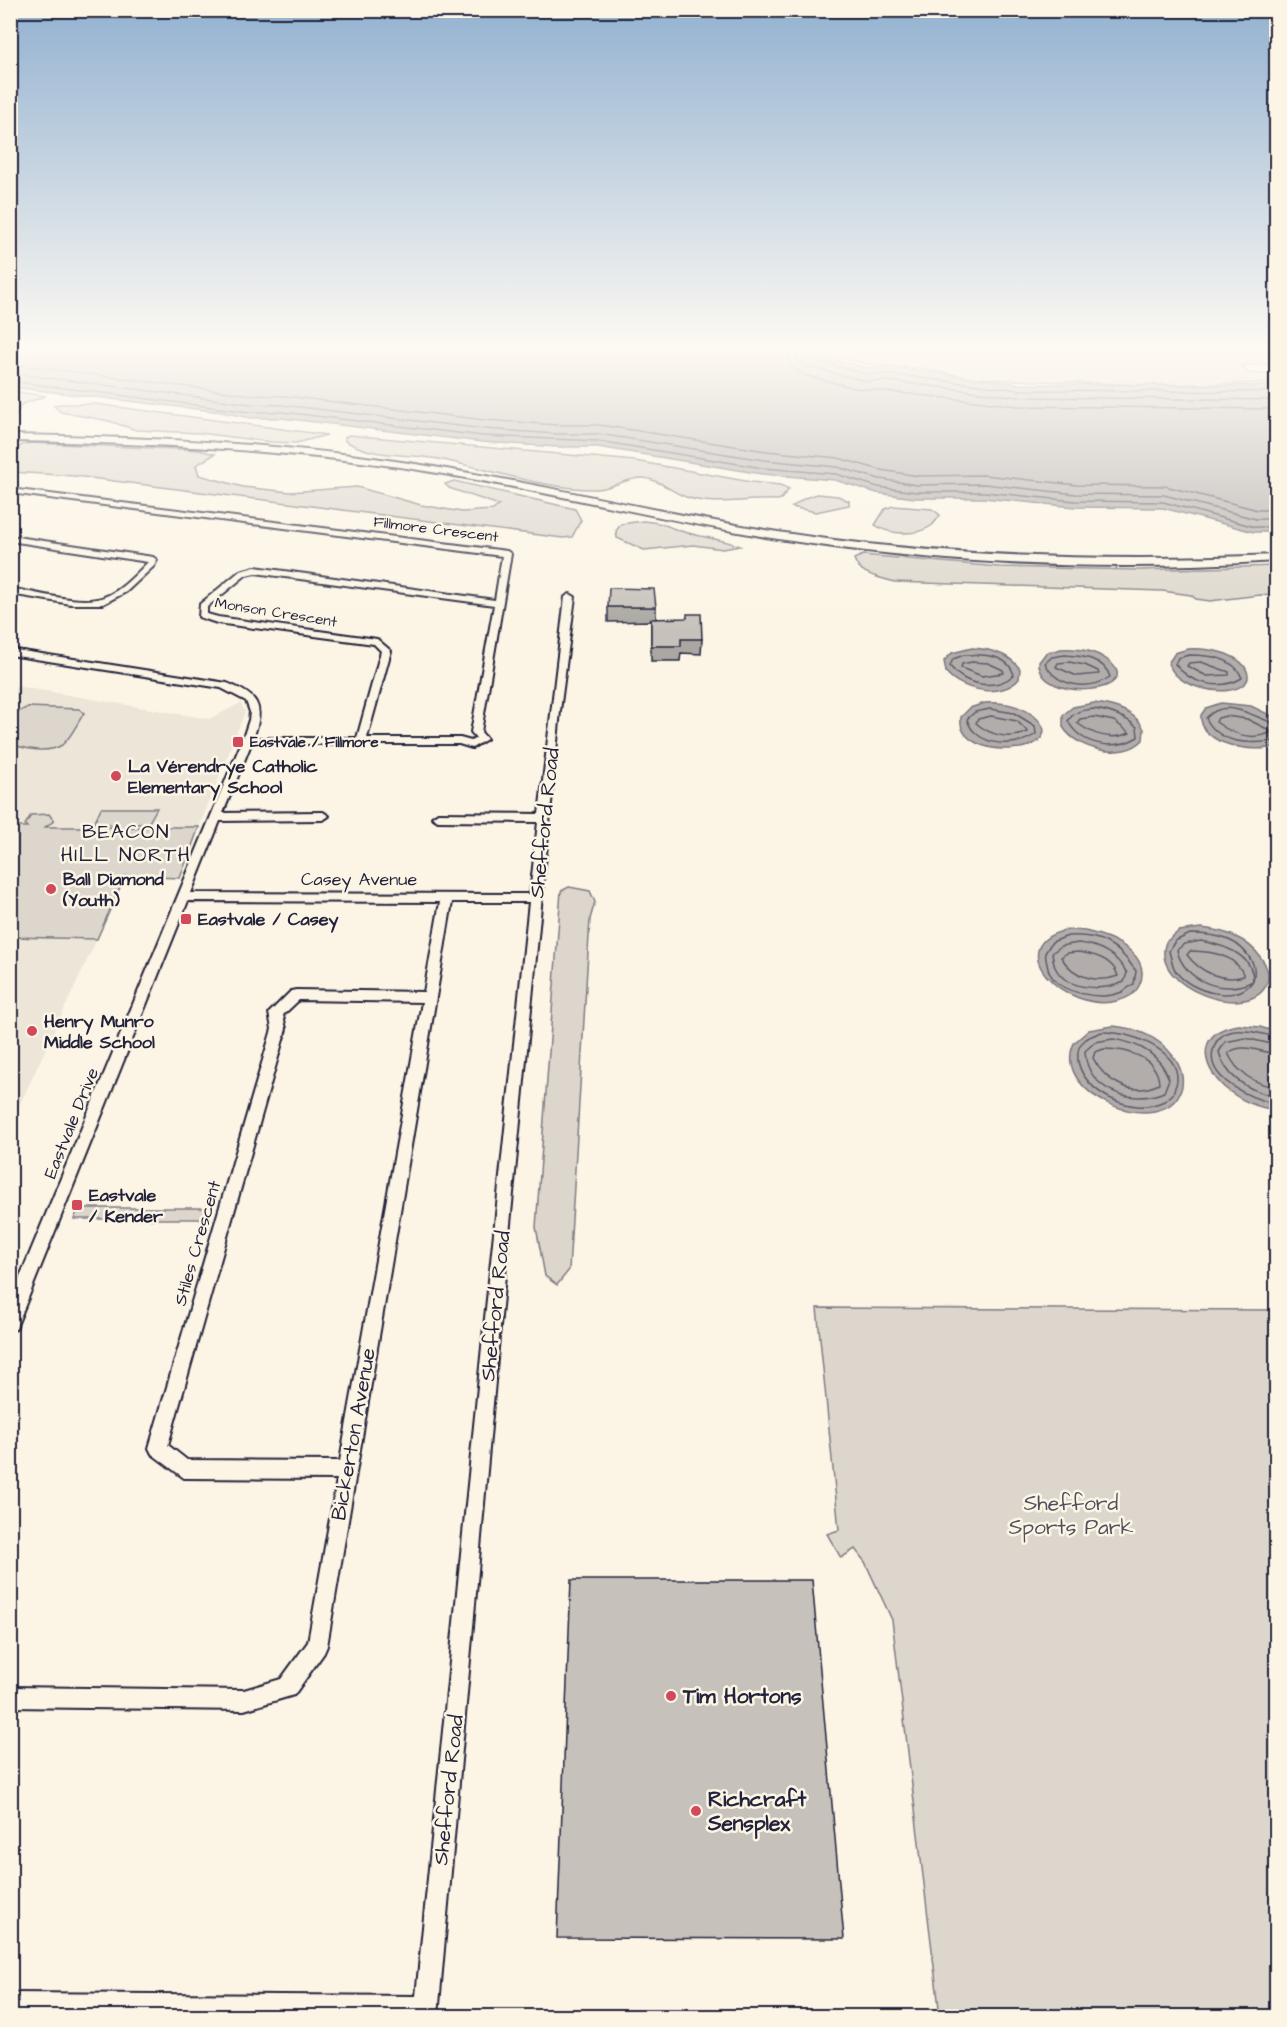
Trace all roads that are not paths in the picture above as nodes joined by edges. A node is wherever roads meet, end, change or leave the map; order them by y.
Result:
1 (219, 446) edge
2 (10, 491) edge
3 (10, 538) edge
4 (1276, 558) edge
5 (10, 591) edge
6 (570, 597) dead end
7 (499, 603) junction
8 (10, 652) edge
9 (247, 741) junction
10 (361, 742) junction
11 (323, 816) dead end
12 (215, 817) junction
13 (438, 817) dead end
14 (545, 818) junction
15 (183, 897) junction
16 (447, 897) junction
17 (536, 898) junction
18 (429, 997) junction
19 (18, 1291) edge
20 (10, 1323) edge
21 (347, 1470) junction
22 (10, 1697) edge
23 (10, 2005) edge
24 (257, 2012) edge
25 (426, 2012) edge

1 - 4 main road
2 - 7 street, Fillmore Crescent
3 - 5 street
6 - 14 street, Shefford Road
7 - 10 street, Fillmore Crescent
7 - 10 street, Monson Crescent
8 - 9 street, Eastvale Drive
9 - 10 street, Fillmore Crescent
9 - 12 street, Eastvale Drive
11 - 12 street
12 - 15 street, Eastvale Drive
13 - 14 street
14 - 17 street, Shefford Road
15 - 16 street, Casey Avenue
15 - 19 street, Eastvale Drive
16 - 17 street, Casey Avenue
16 - 18 street, Bickerton Avenue
17 - 25 street, Shefford Road
18 - 21 street, Bickerton Avenue
18 - 21 street, Stiles Crescent
19 - 20 street, Eastvale Drive
21 - 22 street, Bickerton Avenue
23 - 24 street
24 - 25 street

